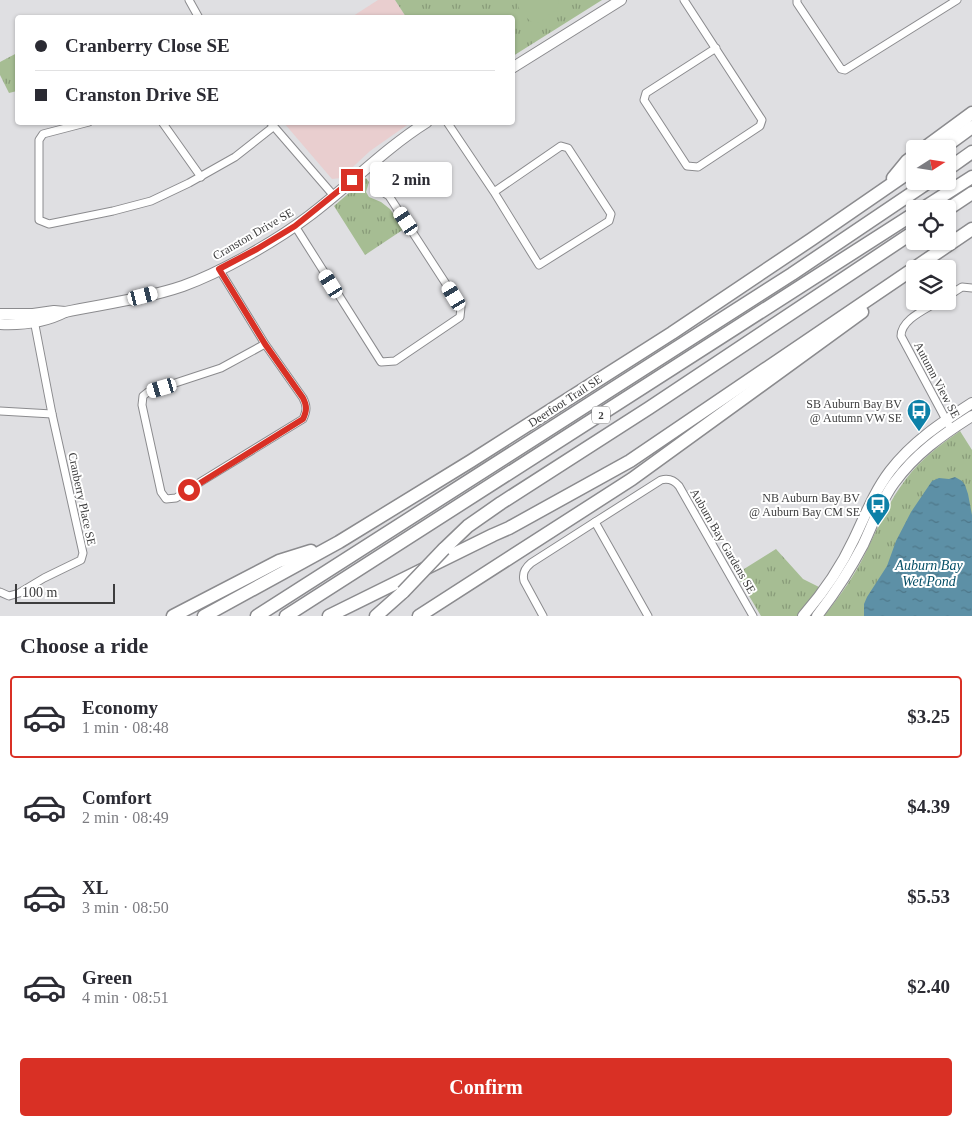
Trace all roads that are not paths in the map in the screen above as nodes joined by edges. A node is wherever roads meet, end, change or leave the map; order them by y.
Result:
1 (189, 0) edge
2 (621, 0) edge
3 (684, 0) edge
4 (797, 0) edge
5 (957, 0) edge
6 (197, 15) edge
7 (716, 48) junction
8 (515, 66) edge
9 (972, 113) edge
10 (78, 125) edge
11 (164, 125) edge
12 (271, 125) edge
13 (273, 125) edge
14 (423, 125) edge
15 (449, 125) edge
16 (972, 127) edge
17 (935, 140) edge
18 (954, 140) edge
19 (972, 152) edge
20 (906, 162) edge
21 (956, 163) edge
22 (906, 174) edge
23 (201, 177) junction
24 (972, 177) edge
25 (376, 188) dead end
26 (917, 190) edge
27 (494, 192) junction
28 (972, 193) edge
29 (879, 194) junction
30 (334, 196) junction
31 (936, 200) edge
32 (956, 204) edge
33 (906, 219) edge
34 (295, 226) junction
35 (972, 229) edge
36 (906, 237) edge
37 (938, 252) junction
38 (933, 260) edge
39 (219, 269) junction
40 (906, 280) edge
41 (972, 288) edge
42 (956, 291) edge
43 (926, 310) edge
44 (0, 314) edge
45 (33, 319) junction
46 (0, 324) edge
47 (265, 344) junction
48 (972, 403) edge
49 (0, 411) edge
50 (52, 414) junction
51 (972, 416) edge
52 (948, 425) junction
53 (595, 522) junction
54 (339, 542) junction
55 (0, 592) edge
56 (173, 616) edge
57 (204, 616) edge
58 (257, 616) edge
59 (286, 616) edge
60 (329, 616) edge
61 (376, 616) edge
62 (419, 616) edge
63 (543, 616) edge
64 (648, 616) edge
65 (753, 616) edge
66 (803, 616) edge
67 (817, 616) edge

1 - 6 street
2 - 8 street
3 - 7 street
4 - 5 street
7 - 7 street
9 - 17 highway
10 - 23 street
11 - 23 street
12 - 23 street
13 - 30 street
14 - 30 street, Cranston Drive SE
15 - 27 street
16 - 18 highway
19 - 21 highway
20 - 29 highway
22 - 29 highway, Deerfoot Trail SE
24 - 31 highway
25 - 34 street
26 - 58 highway
27 - 27 street
28 - 32 highway
29 - 54 highway, Deerfoot Trail SE
30 - 34 street, Cranston Drive SE
33 - 59 highway, 2
34 - 39 street, Cranston Drive SE
35 - 37 highway
36 - 61 highway, bridge
37 - 38 highway
37 - 60 highway
39 - 45 street, Cranston Drive SE
39 - 47 street
40 - 62 highway
41 - 42 street
43 - 52 street, Autumn View SE
44 - 45 street, Cranston Drive SE
45 - 46 street, Cranston Drive SE
45 - 50 street, Cranberry Place SE
47 - 47 street
48 - 52 street
49 - 50 street
50 - 55 street, Cranberry Place SE
51 - 52 street
52 - 66 street
52 - 67 street
53 - 63 street
53 - 64 street
53 - 65 street, Auburn Bay Gardens SE
54 - 56 highway
54 - 57 highway, Deerfoot Trail SE

